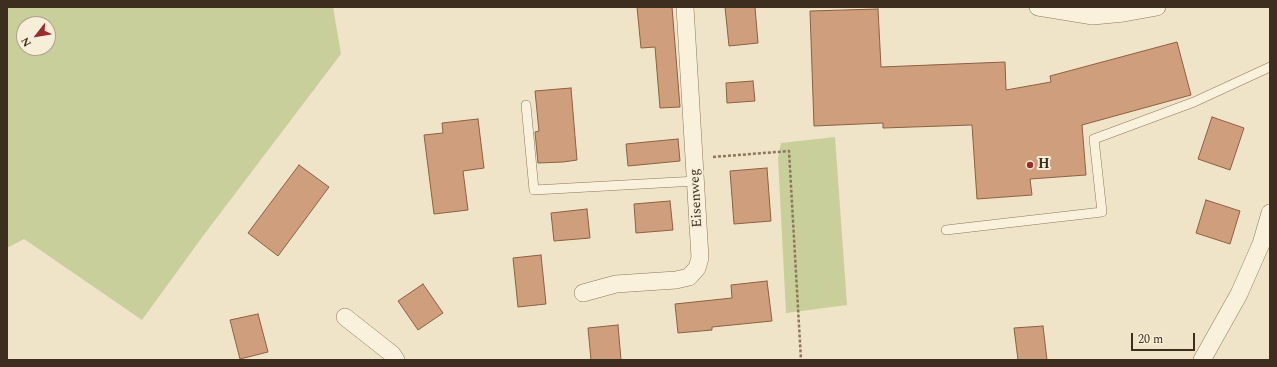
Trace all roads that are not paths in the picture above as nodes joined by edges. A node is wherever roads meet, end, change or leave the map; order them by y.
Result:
1 (685, 7) edge
2 (1038, 7) edge
3 (1157, 7) edge
4 (1270, 66) edge
5 (526, 105) dead end
6 (696, 181) junction
7 (1270, 214) edge
8 (946, 230) dead end
9 (583, 293) dead end
10 (345, 316) dead end
11 (396, 360) edge
12 (1202, 360) edge

1 - 6 street, Eisenweg
2 - 3 street
4 - 8 lane
5 - 6 lane
6 - 9 street, Eisenweg
7 - 12 street
10 - 11 street

